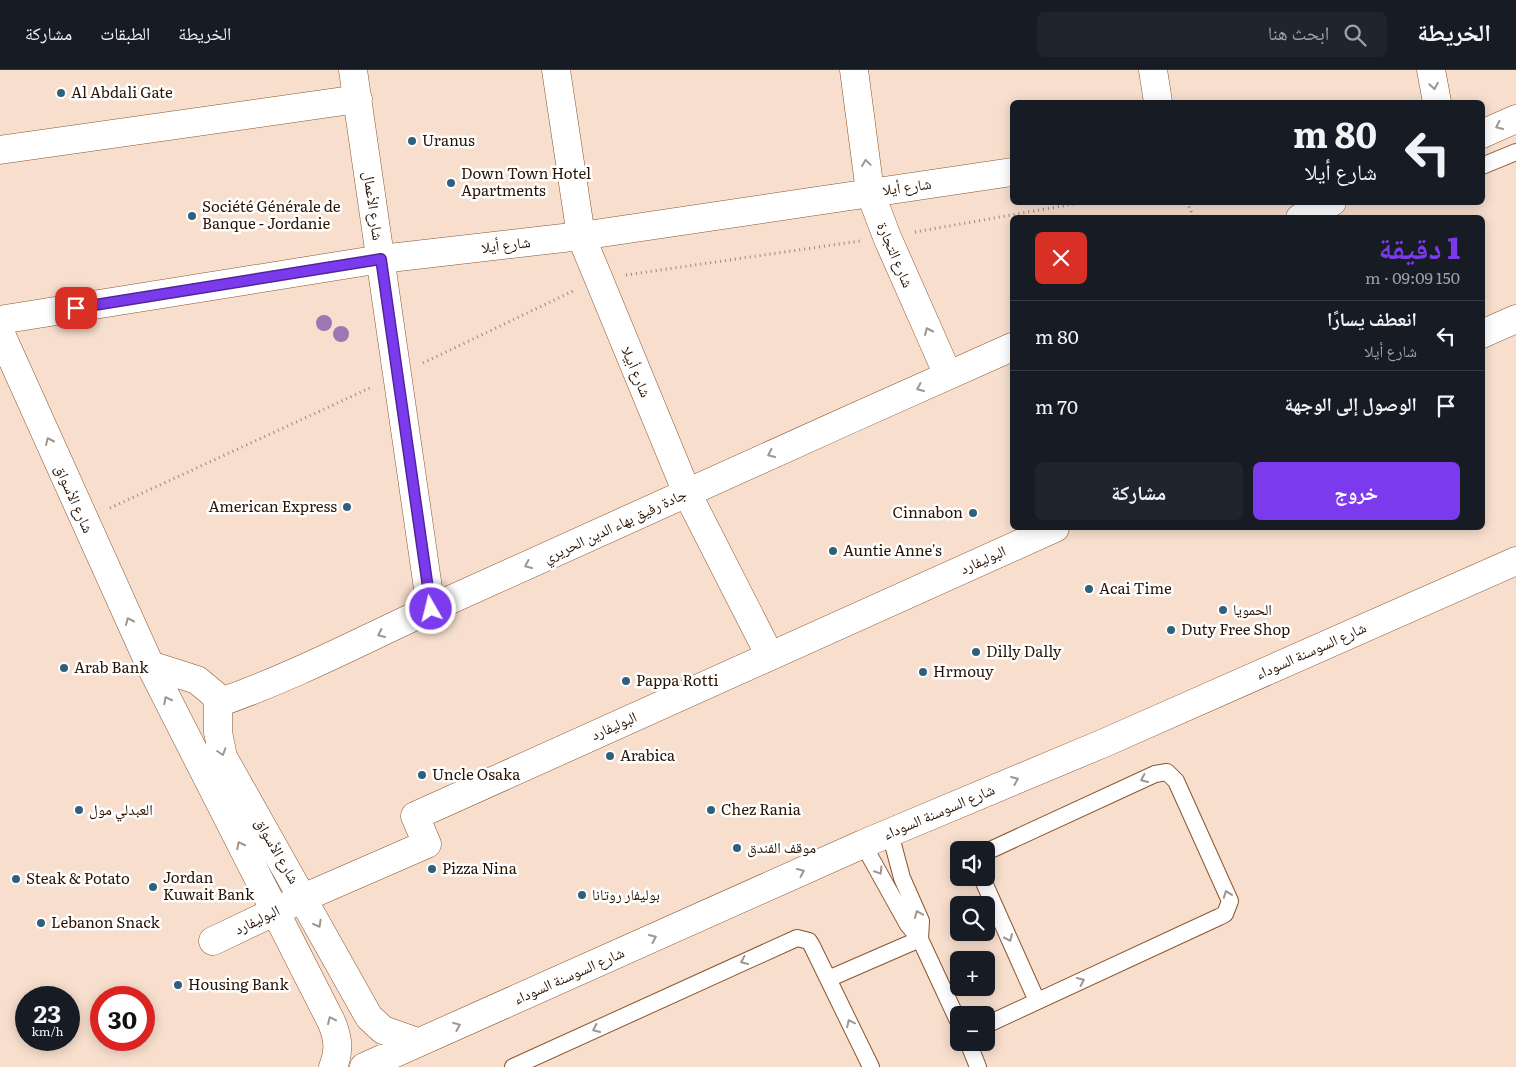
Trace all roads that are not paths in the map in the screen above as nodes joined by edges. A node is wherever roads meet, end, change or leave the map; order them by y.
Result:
1 (354, 70) edge
2 (556, 70) edge
3 (854, 70) edge
4 (1153, 70) edge
5 (1432, 70) edge
6 (358, 98) junction
7 (1158, 100) edge
8 (1437, 100) edge
9 (1516, 119) edge
10 (1485, 133) edge
11 (0, 150) edge
12 (1516, 152) edge
13 (1485, 165) edge
14 (1010, 172) edge
15 (870, 192) junction
16 (1326, 205) edge
17 (1306, 215) edge
18 (582, 236) junction
19 (381, 259) junction
20 (1516, 319) edge
21 (0, 320) edge
22 (0, 332) edge
23 (1485, 333) edge
24 (1010, 348) edge
25 (948, 375) junction
26 (687, 493) junction
27 (1051, 530) edge
28 (1516, 561) edge
29 (431, 609) junction
30 (770, 656) junction
31 (150, 665) junction
32 (218, 704) junction
33 (890, 832) junction
34 (863, 844) junction
35 (995, 848) edge
36 (986, 886) edge
37 (303, 898) junction
38 (274, 911) junction
39 (920, 939) junction
40 (213, 941) dead end
41 (828, 979) junction
42 (1037, 1001) junction
43 (951, 1006) edge
44 (995, 1021) edge
45 (417, 1042) junction
46 (972, 1051) edge
47 (334, 1067) edge
48 (364, 1067) edge
49 (513, 1067) edge
50 (871, 1067) edge
51 (978, 1067) edge

1 - 6 street, شارع الأعمال
2 - 18 street, شارع أبيلا
15 -> 3 street, شارع التجارة
4 - 7 street
5 -> 8 street
6 - 11 street
6 - 19 street, شارع الأعمال
9 -> 10 street
12 - 13 lane
14 - 15 street, شارع أيلا
15 - 18 street, شارع أيلا
25 -> 15 street, شارع التجارة
16 - 17 street
18 - 19 street, شارع أيلا
18 - 26 street, شارع أبيلا
19 - 21 street, شارع أيلا
19 - 29 street, شارع الأعمال
20 - 23 street
31 -> 22 street, شارع الأسواق
24 - 25 street, جادة رفيق بهاء الدين الحريري
25 -> 26 street, جادة رفيق بهاء الدين الحريري
26 -> 29 street, جادة رفيق بهاء الدين الحريري
26 - 30 street, شارع أبيلا
27 - 30 street, البوليفارد
33 -> 28 street, شارع السوسنة السوداء
29 -> 32 street, جادة رفيق بهاء الدين الحريري
30 - 37 street, البوليفارد
31 - 32 street
38 -> 31 street, شارع الأسواق
32 -> 37 street, شارع الأسواق
33 - 34 street, شارع السوسنة السوداء
39 -> 33 lane
34 -> 39 lane
45 -> 34 street, شارع السوسنة السوداء
42 -> 35 lane
36 -> 42 lane
37 - 38 street, البوليفارد
37 -> 45 street, شارع الأسواق
38 - 40 street, البوليفارد
47 -> 38 street, شارع الأسواق
39 - 41 lane
39 - 43 lane
41 -> 49 lane
50 -> 41 lane
42 - 44 lane
45 - 48 street, شارع السوسنة السوداء
46 - 51 lane

